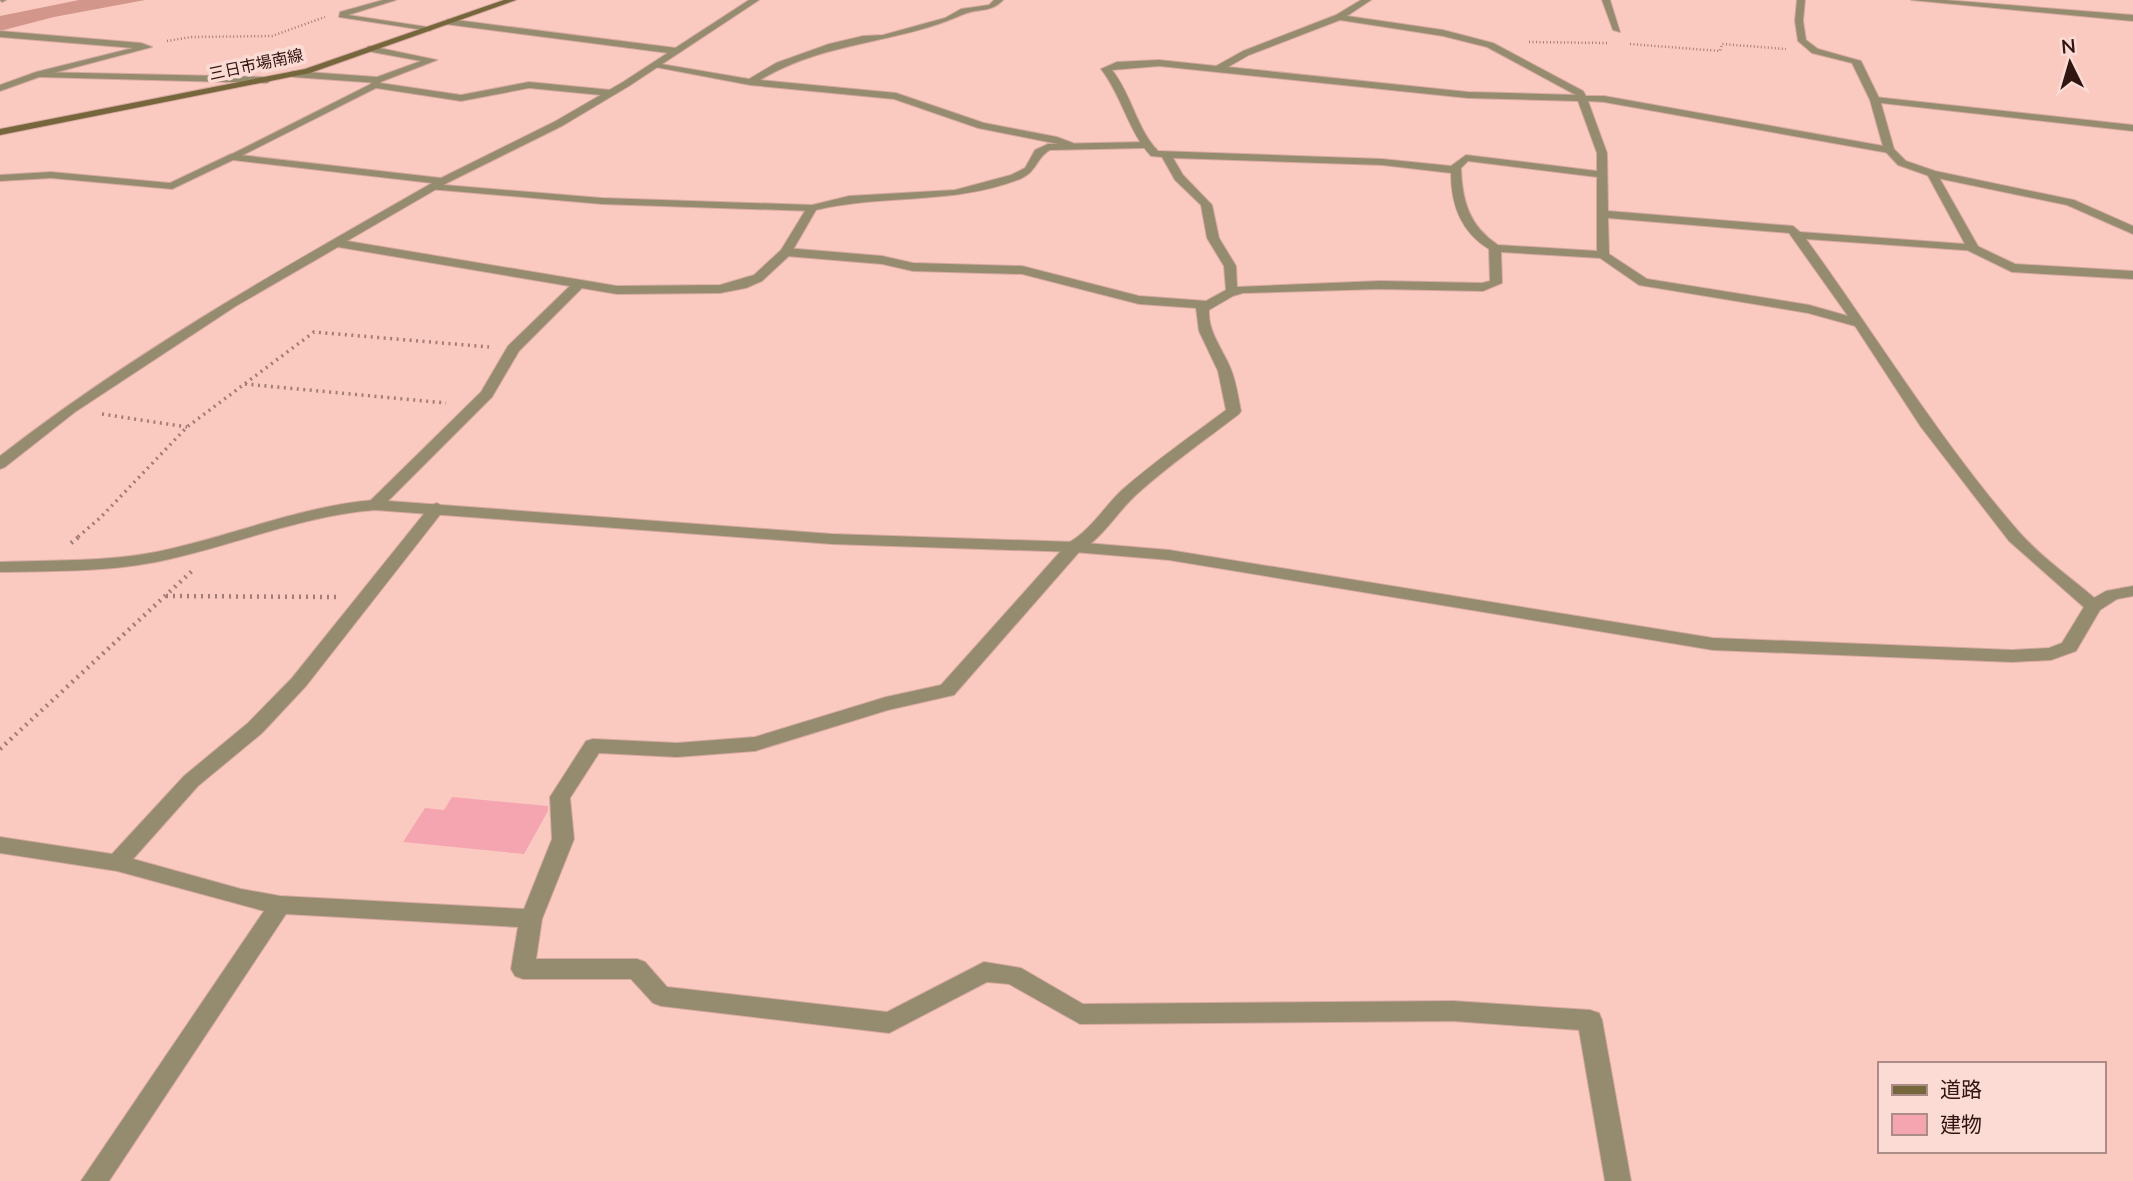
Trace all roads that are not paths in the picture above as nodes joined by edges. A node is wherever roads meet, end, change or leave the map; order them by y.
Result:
1 (392, 0) edge
2 (512, 0) edge
3 (755, 0) edge
4 (999, 0) edge
5 (1367, 0) edge
6 (1606, 0) edge
7 (1801, 0) edge
8 (1915, 0) edge
9 (2046, 0) edge
10 (2053, 11) junction
11 (1339, 17) junction
12 (2133, 18) edge
13 (448, 22) junction
14 (430, 28) junction
15 (1617, 30) dead end
16 (0, 34) edge
17 (370, 49) junction
18 (676, 51) junction
19 (655, 66) junction
20 (1218, 69) junction
21 (40, 74) junction
22 (293, 74) junction
23 (267, 80) junction
24 (750, 82) junction
25 (376, 83) junction
26 (0, 88) edge
27 (611, 93) junction
28 (1584, 98) junction
29 (1875, 100) junction
30 (2133, 128) edge
31 (0, 131) edge
32 (1069, 145) junction
33 (1144, 145) junction
34 (1889, 150) junction
35 (1167, 156) junction
36 (230, 157) junction
37 (1456, 170) junction
38 (1932, 174) junction
39 (1603, 175) junction
40 (0, 178) edge
41 (438, 184) junction
42 (813, 208) junction
43 (1602, 214) junction
44 (2133, 230) edge
45 (1797, 235) junction
46 (338, 243) junction
47 (1495, 248) junction
48 (1973, 248) junction
49 (786, 252) junction
50 (1603, 256) junction
51 (2133, 275) edge
52 (578, 285) junction
53 (1233, 292) junction
54 (1207, 305) junction
55 (1860, 323) junction
56 (0, 464) edge
57 (374, 505) junction
58 (437, 508) junction
59 (1074, 547) junction
60 (0, 567) edge
61 (2133, 591) edge
62 (2093, 606) junction
63 (0, 845) edge
64 (117, 863) junction
65 (279, 905) junction
66 (531, 919) junction
67 (94, 1181) edge
68 (1618, 1181) edge

1 - 14 street
2 - 13 main road, 三日市場南線
3 - 18 street
4 - 24 street
5 - 11 street
6 - 15 street
7 - 29 street
8 - 10 street
9 - 10 street
10 - 12 street
11 - 20 street
11 - 28 street
13 - 14 main road, 三日市場南線
13 - 18 street
14 - 17 main road, 三日市場南線
16 - 21 street
17 - 22 main road, 三日市場南線
17 - 25 street
18 - 19 street
19 - 24 street
19 - 27 street
20 - 28 street
20 - 33 street
21 - 23 street
21 - 26 street
22 - 23 main road, 三日市場南線
22 - 25 street
23 - 31 main road, 三日市場南線
24 - 32 street
25 - 27 street
25 - 36 street
27 - 41 street
28 - 34 street
28 - 39 street
29 - 30 street
29 - 34 street
32 - 33 street
32 - 42 street
33 - 35 street
34 - 38 street
35 - 37 street
35 - 53 street
36 - 40 street
36 - 41 street
37 - 39 street
37 - 47 street
38 - 44 street
38 - 48 street
39 - 43 street
41 - 42 street
41 - 46 street
42 - 49 street
43 - 45 street
43 - 50 street
45 - 48 street
45 - 55 street
46 - 52 street
46 - 56 street
47 - 50 street
47 - 53 street
48 - 51 street
49 - 52 street
49 - 54 street
50 - 55 street
52 - 57 street
53 - 54 street
54 - 59 street
55 - 62 street
57 - 58 street
57 - 60 street
58 - 59 street
58 - 64 street
59 - 62 street
59 - 66 street
61 - 62 street
63 - 64 street
64 - 65 street
65 - 66 street
65 - 67 street
66 - 68 street

